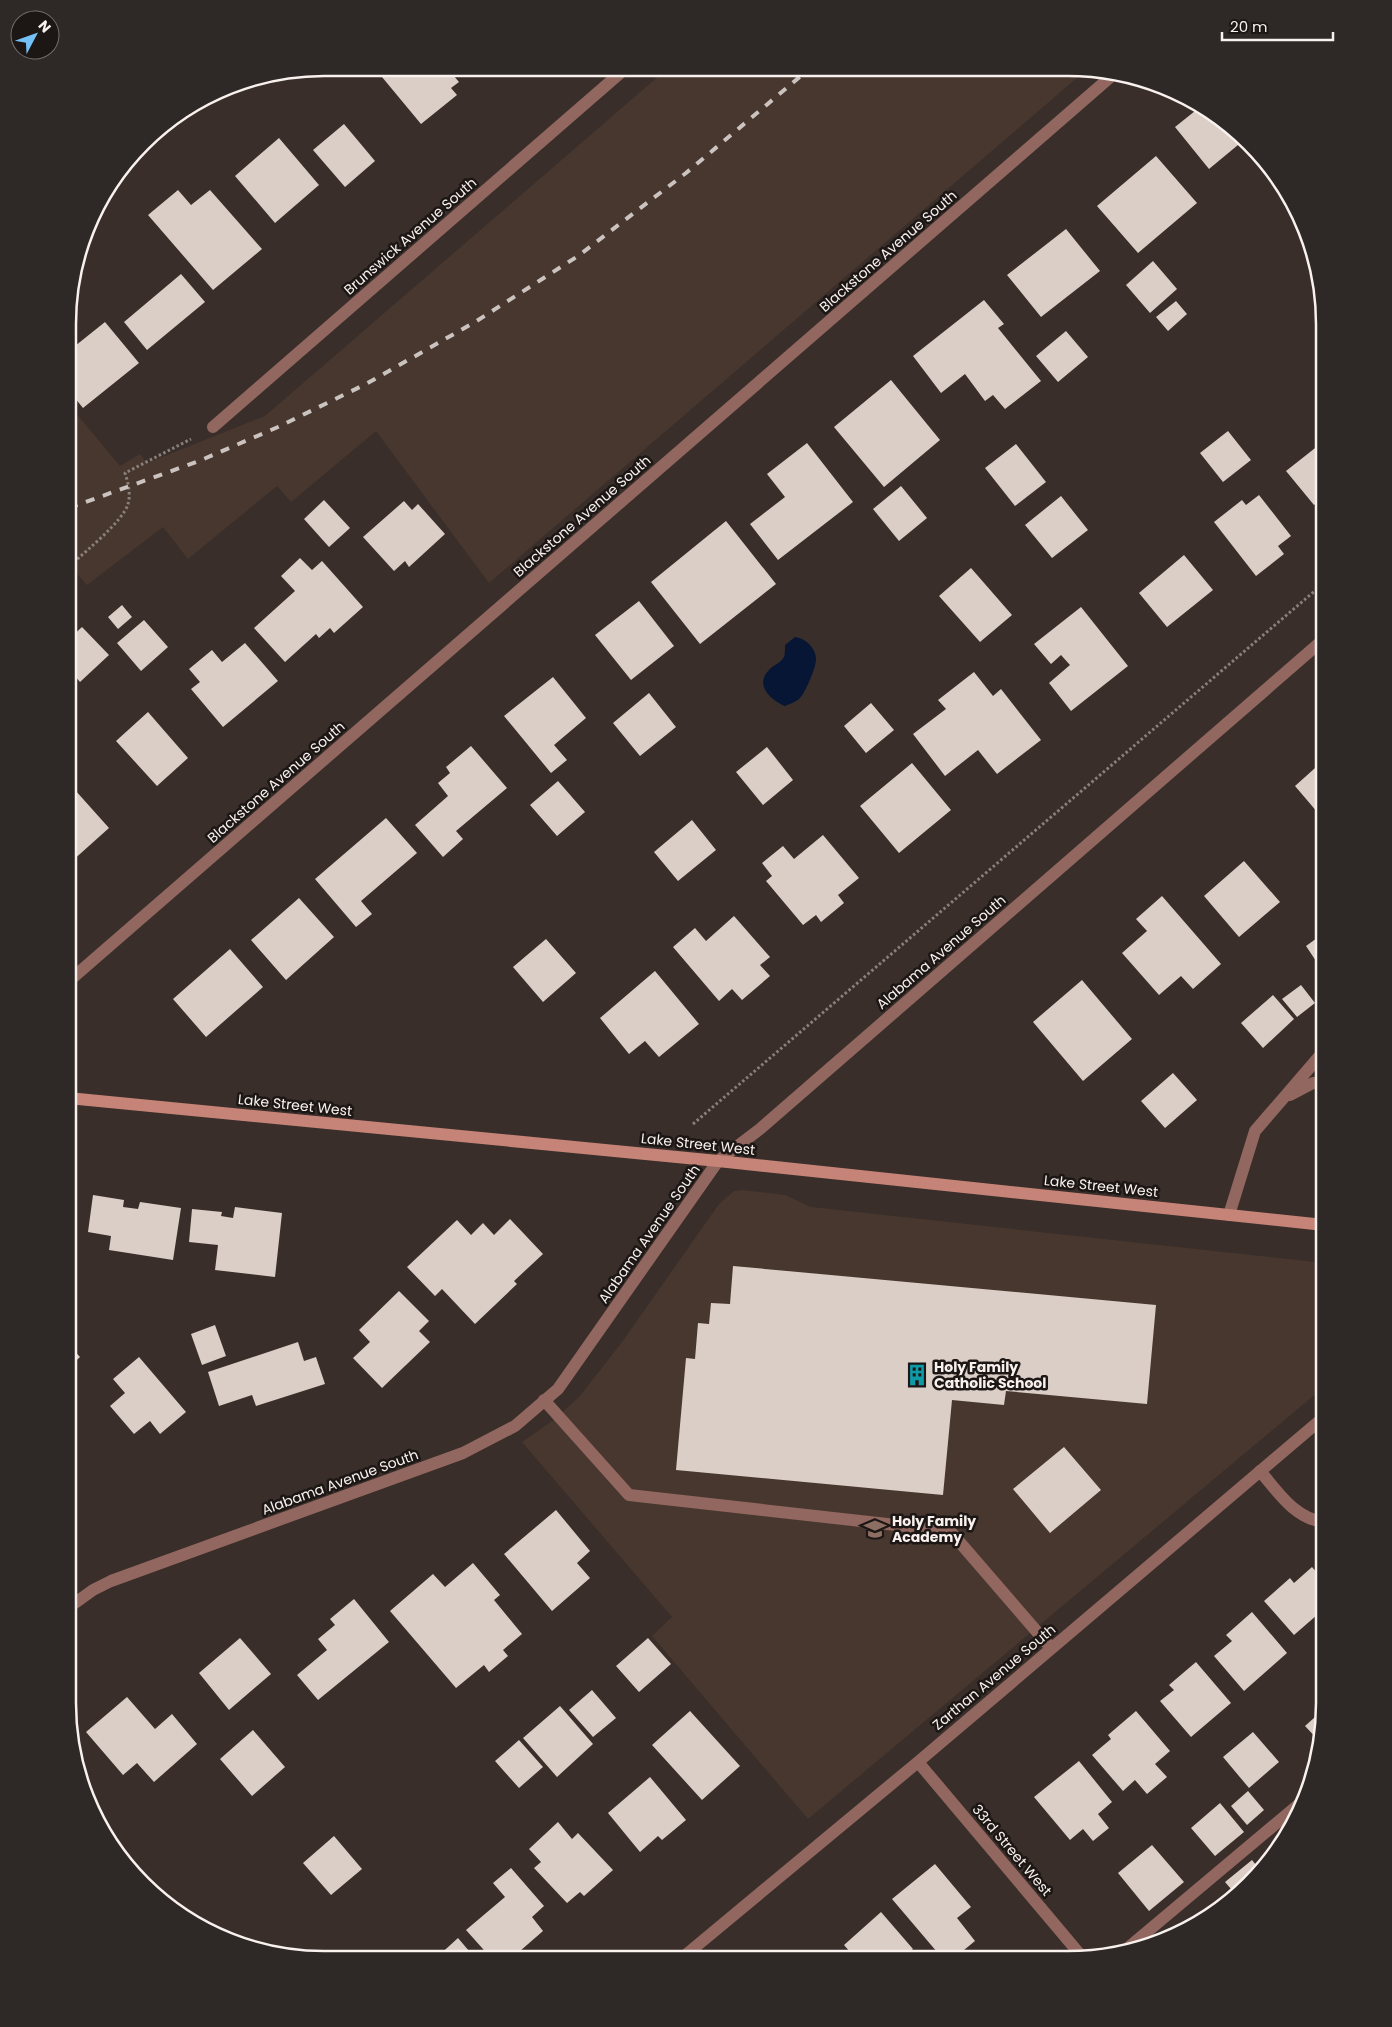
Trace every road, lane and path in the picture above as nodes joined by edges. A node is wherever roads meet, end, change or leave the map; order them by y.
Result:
1 (617, 76) edge
2 (1108, 79) edge
3 (213, 427) joint
4 (76, 561) edge
5 (1316, 590) edge
6 (1316, 646) edge
7 (76, 975) edge
8 (1316, 1060) edge
9 (1316, 1083) edge
10 (76, 1099) edge
11 (1282, 1099) junction
12 (693, 1124) dead end
13 (718, 1161) junction
14 (1229, 1215) junction
15 (1316, 1223) edge
16 (544, 1400) junction
17 (1316, 1424) edge
18 (1260, 1471) junction
19 (1316, 1521) edge
20 (76, 1602) edge
21 (1051, 1648) junction
22 (918, 1762) junction
23 (1290, 1811) edge
24 (1135, 1941) edge
25 (1077, 1950) edge
26 (690, 1951) edge

1 - 3 street, Brunswick Avenue South
2 - 7 street, Blackstone Avenue South
3 - 4 path
5 - 12 path
6 - 13 street, Alabama Avenue South
8 - 11 street
9 - 11 street
10 - 13 street, Lake Street West
11 - 14 street
13 - 14 street, Lake Street West
13 - 16 street, Alabama Avenue South
14 - 15 street, Lake Street West
16 - 20 street, Alabama Avenue South
16 - 21 street
17 - 18 street, Zarthan Avenue South
18 - 19 street
18 - 21 street, Zarthan Avenue South
21 - 22 street, Zarthan Avenue South
22 - 25 street, 33rd Street West
22 - 26 street, Zarthan Avenue South
23 - 24 street

